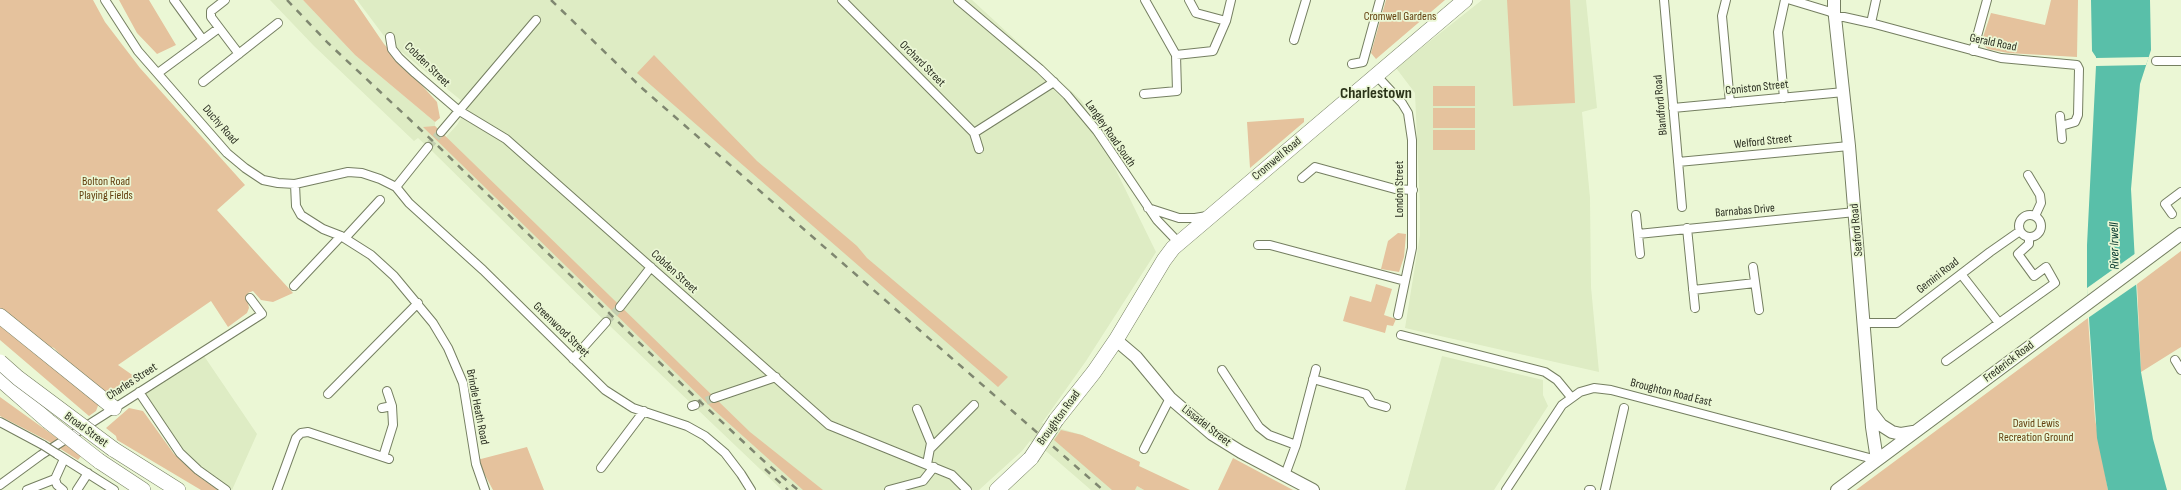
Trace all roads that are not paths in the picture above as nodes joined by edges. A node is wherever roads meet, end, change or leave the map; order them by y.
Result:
1 (105, 0) edge
2 (174, 0) edge
3 (225, 0) edge
4 (842, 0) edge
5 (958, 0) edge
6 (1146, 0) edge
7 (1189, 0) edge
8 (1231, 0) edge
9 (1306, 0) edge
10 (1380, 0) edge
11 (1465, 0) edge
12 (1664, 0) edge
13 (1726, 0) edge
14 (1785, 0) edge
15 (1791, 0) edge
16 (1834, 0) edge
17 (1876, 0) edge
18 (1987, 0) edge
19 (1834, 15) junction
20 (536, 20) dead end
21 (1226, 21) junction
22 (278, 23) dead end
23 (1870, 23) junction
24 (219, 28) junction
25 (390, 37) dead end
26 (203, 40) junction
27 (1294, 40) dead end
28 (1973, 51) junction
29 (239, 54) junction
30 (1176, 55) junction
31 (2181, 60) edge
32 (2156, 61) dead end
33 (1352, 64) dead end
34 (158, 73) junction
35 (1376, 75) junction
36 (203, 82) dead end
37 (1054, 82) junction
38 (1844, 92) junction
39 (1144, 94) dead end
40 (1784, 98) junction
41 (1730, 103) junction
42 (1673, 108) junction
43 (458, 110) junction
44 (2060, 116) dead end
45 (2061, 126) junction
46 (441, 132) tunnel mouth
47 (974, 133) junction
48 (2062, 139) dead end
49 (1850, 146) junction
50 (428, 147) tunnel mouth
51 (979, 149) dead end
52 (1678, 162) junction
53 (362, 173) joint
54 (2028, 175) dead end
55 (1302, 178) dead end
56 (295, 184) junction
57 (396, 187) junction
58 (1413, 190) junction
59 (2181, 192) edge
60 (377, 201) dead end
61 (1682, 207) dead end
62 (1148, 208) junction
63 (1855, 212) junction
64 (2172, 214) dead end
65 (1211, 215) junction
66 (1636, 215) dead end
67 (2035, 216) junction
68 (1687, 228) junction
69 (2020, 231) junction
70 (1638, 234) junction
71 (2181, 234) edge
72 (343, 237) junction
73 (2029, 237) junction
74 (1179, 243) junction
75 (1258, 245) dead end
76 (1640, 254) dead end
77 (651, 267) junction
78 (1753, 267) dead end
79 (1961, 274) junction
80 (1405, 282) junction
81 (1755, 283) junction
82 (294, 286) dead end
83 (1694, 290) junction
84 (250, 298) dead end
85 (418, 303) junction
86 (620, 306) tunnel mouth
87 (1696, 308) dead end
88 (1759, 310) dead end
89 (1398, 315) dead end
90 (0, 316) edge
91 (606, 322) tunnel mouth
92 (1864, 323) junction
93 (1999, 323) junction
94 (1401, 335) dead end
95 (1116, 340) junction
96 (573, 359) junction
97 (2175, 360) dead end
98 (1946, 361) dead end
99 (0, 362) edge
100 (1316, 369) dead end
101 (1222, 370) dead end
102 (2181, 370) edge
103 (776, 378) junction
104 (0, 379) edge
105 (1313, 380) junction
106 (0, 390) edge
107 (387, 391) dead end
108 (139, 392) junction
109 (328, 394) dead end
110 (1570, 397) junction
111 (714, 398) tunnel mouth
112 (1170, 398) junction
113 (974, 405) dead end
114 (392, 406) junction
115 (1386, 407) dead end
116 (114, 408) junction
117 (382, 408) dead end
118 (1624, 408) dead end
119 (917, 409) dead end
120 (644, 411) junction
121 (1872, 412) junction
122 (48, 421) junction
123 (0, 422) edge
124 (1915, 431) junction
125 (1296, 445) junction
126 (931, 448) junction
127 (1144, 449) dead end
128 (64, 459) junction
129 (1877, 460) junction
130 (931, 466) junction
131 (601, 468) dead end
132 (88, 473) junction
133 (1285, 475) junction
134 (55, 479) junction
135 (0, 485) edge
136 (27, 490) edge
137 (63, 490) edge
138 (77, 490) edge
139 (114, 490) edge
140 (143, 490) edge
141 (178, 490) edge
142 (226, 490) edge
143 (277, 490) edge
144 (485, 490) edge
145 (751, 490) edge
146 (890, 490) edge
147 (967, 490) edge
148 (996, 490) edge
149 (1313, 490) edge
150 (1506, 490) edge
151 (1605, 490) edge
152 (1837, 490) edge

1 - 34 street, Duchy Road
2 - 26 street
3 - 24 street
4 - 47 street, Orchard Street
5 - 37 street, Langley Road South
6 - 30 street
7 - 21 street
8 - 21 street
9 - 27 street
10 - 33 street
11 - 35 highway, Cromwell Road
12 - 42 street, Blandford Road
13 - 41 street
14 - 40 street
15 - 19 street, Gerald Road
16 - 19 street, Seaford Road
17 - 23 street
18 - 28 street
19 - 23 street, Gerald Road
19 - 38 street, Seaford Road
20 - 43 street
21 - 30 street
22 - 29 street
23 - 28 street, Gerald Road
24 - 26 street
24 - 29 street
25 - 43 street, Cobden Street
26 - 34 street
28 - 45 street, Gerald Road
29 - 36 street
30 - 39 street
31 - 32 street
34 - 56 street, Duchy Road
35 - 58 street, London Street
35 - 65 highway, Cromwell Road
37 - 47 street
37 - 62 street, Langley Road South
38 - 40 street, Coniston Street
38 - 49 street, Seaford Road
40 - 41 street, Coniston Street
41 - 42 street, Coniston Street
42 - 52 street, Blandford Road
43 - 46 street
43 - 77 street, Cobden Street
44 - 45 street
45 - 48 street
47 - 51 street, Orchard Street
49 - 52 street, Welford Street
49 - 63 street, Seaford Road
50 - 57 street
52 - 61 street, Blandford Road
53 - 56 street, Duchy Road
53 - 57 street, Greenwood Street
54 - 67 street
55 - 58 street
56 - 72 street, Brindle Heath Road
57 - 96 street, Greenwood Street
58 - 80 street, London Street
59 - 64 street
60 - 72 street
62 - 65 street
62 - 74 street, Langley Road South
63 - 68 street, Barnabas Drive
63 - 92 street, Seaford Road
65 - 74 highway, Cromwell Road
66 - 70 street
67 - 69 street
67 - 73 street
68 - 70 street, Barnabas Drive
68 - 83 street
69 - 73 street
69 - 79 street, Gemini Road
70 - 76 street
71 - 124 street, Frederick Road
72 - 82 street
72 - 85 street, Brindle Heath Road
73 - 93 street
74 - 95 highway, Cromwell Road
75 - 80 street
77 - 86 street
77 - 103 street, Cobden Street
78 - 81 street
79 - 92 street, Gemini Road
79 - 93 street
80 - 89 street, London Street
81 - 83 street
81 - 88 street
83 - 87 street
84 - 108 street, Charles Street
85 - 109 street
85 - 144 street, Brindle Heath Road
90 - 116 highway
91 - 96 street
92 - 121 street, Seaford Road
93 - 98 street
94 - 110 street
95 - 112 street, Lissadel Street
95 - 148 highway, Broughton Road, bridge
96 - 120 street, Greenwood Street
97 - 102 street
99 - 141 highway, Broad Street, bridge
100 - 105 street
101 - 125 street
103 - 111 street
103 - 130 street, Cobden Street
104 - 122 highway, Broad Street
105 - 115 street
105 - 125 street
106 - 122 highway
107 - 114 street
108 - 116 street, Charles Street
108 - 142 street
110 - 129 street, Broughton Road East
110 - 150 street, Broughton Road East
112 - 127 street
112 - 133 street, Lissadel Street
113 - 126 street
114 - 117 street
114 - 143 street
116 - 135 street, Charles Street
118 - 151 street
119 - 126 street
120 - 131 street
120 - 145 street, Greenwood Street
121 - 124 street
121 - 129 street, Seaford Road
122 - 140 highway, Broad Street, bridge
123 - 128 street, bridge
124 - 129 street, Frederick Road
125 - 133 street
126 - 130 street
128 - 132 street
128 - 134 street
129 - 152 street, Frederick Road
130 - 146 street
130 - 147 street, Cobden Street
132 - 138 street
132 - 139 street
133 - 149 street, Lissadel Street
134 - 136 street
134 - 137 street

